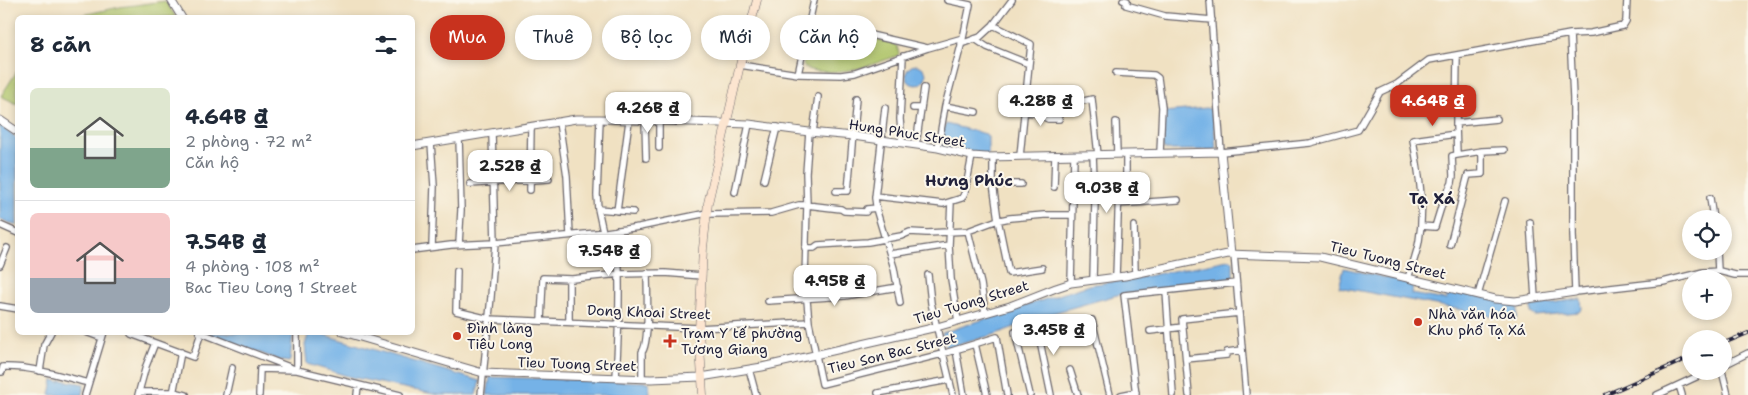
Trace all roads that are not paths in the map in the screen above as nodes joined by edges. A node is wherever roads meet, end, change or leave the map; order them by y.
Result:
1 (171, 0) edge
2 (757, 0) edge
3 (814, 0) edge
4 (948, 0) edge
5 (1012, 0) edge
6 (1123, 0) edge
7 (1210, 0) edge
8 (1628, 0) edge
9 (180, 15) edge
10 (811, 15) edge
11 (1212, 20) junction
12 (993, 25) junction
13 (1570, 34) junction
14 (877, 36) edge
15 (975, 39) junction
16 (962, 41) junction
17 (928, 48) junction
18 (1457, 55) junction
19 (903, 56) junction
20 (801, 60) edge
21 (1029, 64) junction
22 (740, 65) junction
23 (1116, 73) dead end
24 (798, 74) junction
25 (924, 88) dead end
26 (1028, 92) junction
27 (818, 98) dead end
28 (856, 99) dead end
29 (945, 106) junction
30 (885, 108) dead end
31 (912, 108) dead end
32 (921, 108) junction
33 (976, 112) dead end
34 (1025, 112) junction
35 (600, 119) junction
36 (1059, 119) dead end
37 (1497, 119) dead end
38 (0, 120) edge
39 (629, 121) junction
40 (645, 121) junction
41 (659, 121) junction
42 (559, 122) junction
43 (728, 122) junction
44 (1116, 122) dead end
45 (1456, 123) junction
46 (749, 124) junction
47 (531, 127) junction
48 (777, 127) junction
49 (15, 130) edge
50 (811, 132) junction
51 (492, 134) junction
52 (1456, 134) junction
53 (853, 136) junction
54 (459, 138) junction
55 (881, 140) junction
56 (431, 143) junction
57 (902, 143) junction
58 (916, 145) junction
59 (415, 146) edge
60 (659, 148) dead end
61 (938, 148) junction
62 (1504, 150) dead end
63 (1482, 151) junction
64 (1221, 152) junction
65 (1160, 153) junction
66 (1117, 154) junction
67 (1126, 154) junction
68 (1096, 155) junction
69 (1458, 155) junction
70 (972, 156) junction
71 (1020, 156) junction
72 (1055, 156) junction
73 (1074, 156) junction
74 (994, 157) junction
75 (646, 158) dead end
76 (549, 179) dead end
77 (764, 180) dead end
78 (530, 182) junction
79 (470, 184) dead end
80 (494, 184) junction
81 (994, 184) junction
82 (1021, 184) dead end
83 (1054, 187) dead end
84 (530, 190) dead end
85 (836, 191) dead end
86 (735, 192) dead end
87 (876, 196) junction
88 (1710, 198) dead end
89 (1178, 200) dead end
90 (1505, 201) dead end
91 (951, 202) junction
92 (1118, 204) junction
93 (807, 205) junction
94 (876, 208) junction
95 (598, 209) junction
96 (1712, 210) edge
97 (617, 211) junction
98 (633, 212) dead end
99 (707, 213) junction
100 (1072, 215) junction
101 (998, 220) junction
102 (1530, 222) dead end
103 (0, 225) edge
104 (1134, 226) dead end
105 (1421, 226) junction
106 (617, 230) junction
107 (968, 231) junction
108 (15, 232) edge
109 (603, 232) junction
110 (949, 232) junction
111 (570, 235) junction
112 (886, 239) junction
113 (495, 243) junction
114 (459, 244) junction
115 (1450, 245) dead end
116 (949, 246) junction
117 (432, 247) junction
118 (7, 248) dead end
119 (805, 248) junction
120 (415, 250) edge
121 (890, 254) junction
122 (1232, 254) junction
123 (0, 266) edge
124 (1042, 268) dead end
125 (458, 271) dead end
126 (648, 273) junction
127 (1135, 273) junction
128 (620, 274) junction
129 (1732, 274) edge
130 (928, 275) dead end
131 (1748, 275) edge
132 (702, 276) junction
133 (1116, 277) junction
134 (1682, 277) edge
135 (1408, 278) junction
136 (569, 279) junction
137 (1093, 280) junction
138 (1236, 283) junction
139 (1071, 284) junction
140 (898, 287) junction
141 (1166, 291) junction
142 (1575, 292) junction
143 (1478, 295) junction
144 (1535, 298) junction
145 (806, 299) junction
146 (768, 301) dead end
147 (900, 303) dead end
148 (0, 306) edge
149 (15, 308) edge
150 (985, 313) junction
151 (1239, 313) junction
152 (489, 319) junction
153 (1092, 320) dead end
154 (541, 321) junction
155 (958, 321) junction
156 (569, 322) junction
157 (809, 322) junction
158 (1036, 322) dead end
159 (620, 324) junction
160 (647, 325) junction
161 (937, 327) junction
162 (1183, 327) junction
163 (699, 328) junction
164 (1168, 329) junction
165 (1150, 331) dead end
166 (1015, 332) dead end
167 (49, 335) edge
168 (103, 335) edge
169 (134, 335) edge
170 (199, 335) edge
171 (205, 335) edge
172 (297, 335) edge
173 (354, 335) edge
174 (155, 343) junction
175 (975, 344) junction
176 (956, 350) junction
177 (1242, 350) junction
178 (181, 352) junction
179 (1748, 353) edge
180 (942, 354) junction
181 (816, 355) junction
182 (1186, 359) junction
183 (1732, 360) edge
184 (232, 368) dead end
185 (749, 369) junction
186 (296, 370) junction
187 (1070, 370) dead end
188 (40, 371) junction
189 (0, 372) edge
190 (483, 373) junction
191 (701, 377) junction
192 (616, 378) junction
193 (642, 379) junction
194 (949, 380) junction
195 (1690, 380) edge
196 (1724, 380) edge
197 (88, 383) junction
198 (1679, 385) junction
199 (358, 386) junction
200 (384, 392) junction
201 (878, 393) dead end
202 (1136, 393) edge
203 (139, 394) edge
204 (173, 394) edge
205 (85, 395) edge
206 (186, 395) edge
207 (226, 395) edge
208 (259, 395) edge
209 (357, 395) edge
210 (375, 395) edge
211 (400, 395) edge
212 (481, 395) edge
213 (703, 395) edge
214 (756, 395) edge
215 (953, 395) edge
216 (964, 395) edge
217 (987, 395) edge
218 (1007, 395) edge
219 (1030, 395) edge
220 (1051, 395) edge
221 (1078, 395) edge
222 (1110, 395) edge
223 (1121, 395) edge
224 (1173, 395) edge
225 (1189, 395) edge
226 (1246, 395) edge
227 (1658, 395) edge
228 (1682, 395) edge
229 (1728, 395) edge

1 - 9 street
2 - 22 main road
3 - 10 street
4 - 16 street
5 - 12 street
6 - 11 street
7 - 11 street
8 - 13 street
11 - 64 street
12 - 15 street
12 - 21 street
13 - 18 street
13 - 142 street
14 - 17 street
15 - 16 street
15 - 21 street
16 - 17 street
16 - 29 street
17 - 19 street
18 - 45 street
18 - 64 street
19 - 24 street
19 - 57 street
20 - 24 street
21 - 26 street
22 - 24 street
22 - 43 main road
23 - 65 street
25 - 32 street
26 - 34 street
26 - 68 street
27 - 50 street
28 - 53 street
29 - 33 street
29 - 61 street
30 - 55 street
31 - 32 street
32 - 58 street
34 - 36 street
34 - 71 street
35 - 39 street, Hung Phuc Street
35 - 42 street, Hung Phuc Street
35 - 95 street
37 - 45 street
38 - 49 street
39 - 40 street, Hung Phuc Street
39 - 97 street
40 - 41 street, Hung Phuc Street
40 - 75 street
41 - 43 street, Hung Phuc Street
41 - 60 street
42 - 47 street, Hung Phuc Street
42 - 111 street
43 - 46 street, Hung Phuc Street
43 - 99 main road
44 - 66 street
45 - 52 street
46 - 48 street, Hung Phuc Street
46 - 86 street
47 - 51 street, Hung Phuc Street
47 - 78 street
48 - 50 street, Hung Phuc Street
48 - 77 street
50 - 53 street, Hung Phuc Street
50 - 93 street
51 - 54 street, Hung Phuc Street
51 - 80 street
52 - 69 street
52 - 105 street
53 - 55 street, Hung Phuc Street
53 - 85 street
54 - 56 street, Hung Phuc Street
54 - 114 street
55 - 57 street, Hung Phuc Street
55 - 87 street
56 - 59 street, Hung Phuc Street
56 - 117 street
57 - 58 street, Hung Phuc Street
58 - 61 street, Hung Phuc Street
61 - 70 street, Hung Phuc Street
62 - 63 street
63 - 69 street
63 - 115 street
64 - 65 street, Hung Phuc Street
64 - 122 street
65 - 67 street, Hung Phuc Street
66 - 67 street, Hung Phuc Street
66 - 68 street, Hung Phuc Street
67 - 92 street
68 - 73 street, Hung Phuc Street
68 - 137 street
69 - 105 street
70 - 74 street, Hung Phuc Street
70 - 91 street
71 - 72 street, Hung Phuc Street
71 - 74 street, Hung Phuc Street
72 - 73 street, Hung Phuc Street
72 - 83 street
73 - 100 street
74 - 81 street
76 - 78 street
78 - 80 street
78 - 84 street
79 - 80 street
80 - 113 street
81 - 82 street
81 - 101 street
87 - 91 street
87 - 94 street
88 - 96 street
89 - 92 street
90 - 143 street
91 - 110 street
92 - 133 street
93 - 94 street
93 - 99 street
93 - 119 street
94 - 112 street
95 - 97 street
95 - 109 street
97 - 98 street
99 - 106 street
99 - 132 main road
100 - 101 street
100 - 139 street
101 - 107 street
101 - 124 street
102 - 144 street
103 - 108 street
104 - 127 street
105 - 135 street
106 - 109 street
106 - 128 street
107 - 110 street
107 - 150 street
109 - 111 street
110 - 112 street
110 - 116 street
111 - 113 street
112 - 119 street
112 - 121 street
113 - 114 street
113 - 152 street
114 - 117 street
116 - 121 street
116 - 155 street
117 - 120 street
118 - 123 street
119 - 145 street
121 - 140 street
122 - 127 street, Tieu Tuong Street
122 - 135 street, Tieu Tuong Street
122 - 138 street
125 - 152 street, Dong Khoai Street
126 - 128 street
126 - 132 street
126 - 160 street
127 - 133 street, Tieu Tuong Street
128 - 136 street
128 - 159 street
129 - 131 street
130 - 161 street
132 - 163 main road
133 - 137 street, Tieu Tuong Street
134 - 142 street
135 - 143 street, Tieu Tuong Street
136 - 154 street
136 - 156 street
137 - 139 street, Tieu Tuong Street
138 - 141 street
138 - 151 street
139 - 150 street, Tieu Tuong Street
140 - 145 street
140 - 147 street
141 - 164 street
141 - 202 street
142 - 144 street, Tieu Tuong Street
143 - 144 street, Tieu Tuong Street
145 - 146 street
145 - 157 street
148 - 149 street
150 - 155 street, Tieu Tuong Street
151 - 162 street
151 - 177 street
152 - 154 street, Dong Khoai Street
152 - 190 street
153 - 222 street
154 - 156 street, Dong Khoai Street
155 - 161 street, Tieu Tuong Street
156 - 159 street, Dong Khoai Street
157 - 163 street, Dong Khoai Street
157 - 181 street
158 - 220 street
159 - 160 street, Dong Khoai Street
159 - 192 street
160 - 163 street, Dong Khoai Street
160 - 193 street
161 - 180 street
161 - 181 street, Tieu Tuong Street
162 - 164 street
162 - 182 street
163 - 191 main road
164 - 165 street
164 - 224 street
166 - 219 street
167 - 188 street
168 - 197 street
169 - 174 street
170 - 178 street
171 - 186 street
172 - 186 street
173 - 190 street, Tieu Tuong Street
174 - 178 street
174 - 203 street
175 - 176 street, Tieu Son Bac Street
175 - 217 street
175 - 218 street, Tieu Son Bac Street
176 - 180 street, Tieu Son Bac Street
176 - 216 street
177 - 182 street
177 - 226 street
178 - 204 street
179 - 183 street
180 - 181 street, Tieu Son Bac Street
180 - 194 street
181 - 185 street, Tieu Tuong Street
182 - 225 street
184 - 207 street
185 - 191 street, Tieu Tuong Street
185 - 214 street
186 - 199 street
186 - 208 street
187 - 221 street
188 - 189 street
188 - 197 street
190 - 192 street, Tieu Tuong Street
190 - 212 street
191 - 193 street, Tieu Tuong Street
191 - 213 main road
192 - 193 street, Tieu Tuong Street
194 - 201 street
194 - 215 street
195 - 198 street
196 - 229 street
197 - 205 street
198 - 227 street
198 - 228 street
199 - 200 street
199 - 209 street
200 - 210 street
200 - 211 street
202 - 223 street
203 - 204 street
204 - 206 street

